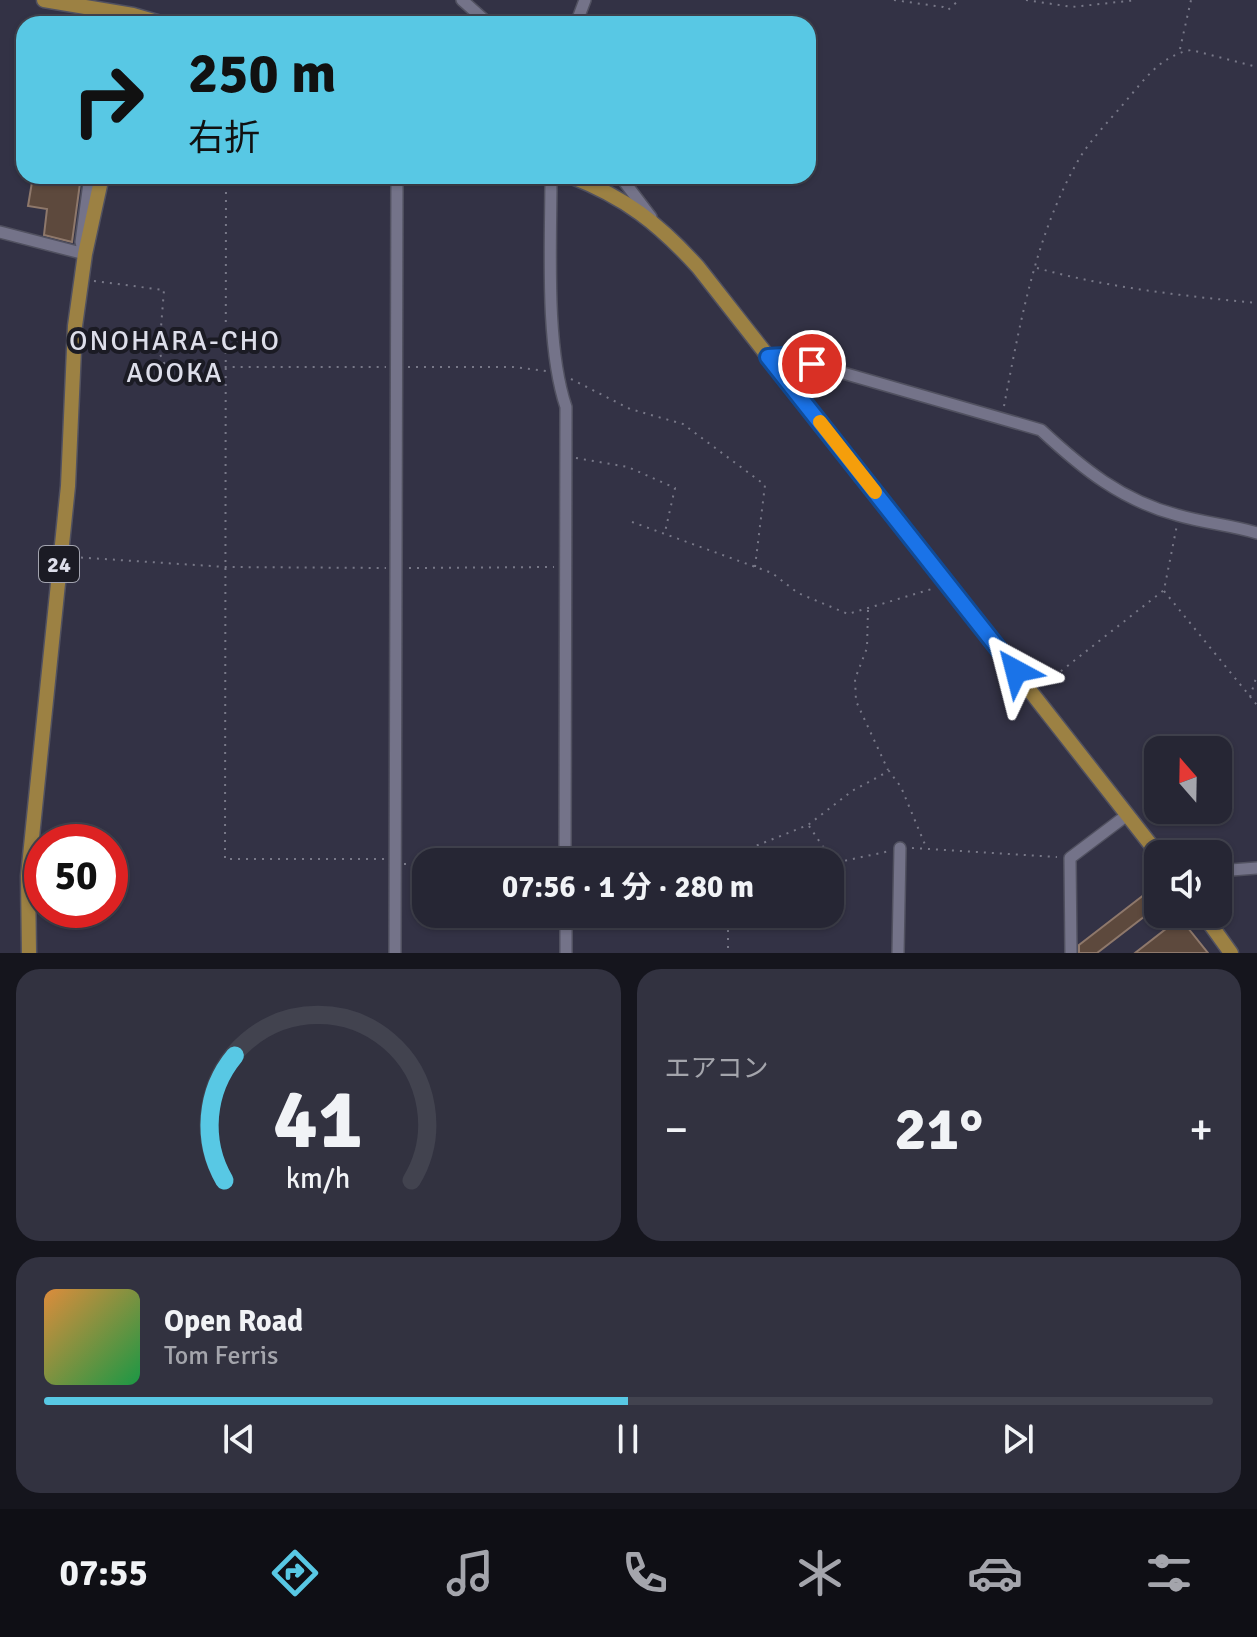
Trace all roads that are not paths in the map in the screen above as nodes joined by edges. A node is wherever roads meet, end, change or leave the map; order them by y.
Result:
1 (44, 0) edge
2 (462, 0) edge
3 (134, 13) edge
4 (480, 16) edge
5 (89, 184) edge
6 (100, 184) edge
7 (397, 184) edge
8 (551, 184) edge
9 (589, 184) edge
10 (626, 184) edge
11 (654, 222) junction
12 (0, 232) edge
13 (85, 254) junction
14 (768, 357) junction
15 (1257, 533) edge
16 (1127, 815) junction
17 (1147, 840) edge
18 (565, 848) edge
19 (900, 848) road end
20 (1257, 868) edge
21 (1232, 870) edge
22 (566, 928) edge
23 (1213, 928) edge
24 (29, 953) edge
25 (395, 953) edge
26 (566, 953) edge
27 (898, 953) edge
28 (1071, 953) edge
29 (1231, 953) edge

1 - 3 main road
2 - 4 street
5 - 13 street
6 - 13 main road, 24
7 - 25 street
8 - 18 street
9 - 11 main road
10 - 11 street
11 - 14 main road
12 - 13 street
13 - 24 main road, 24
14 - 15 street
14 - 16 main road
16 - 17 main road
16 - 28 street
19 - 27 street
20 - 21 street
22 - 26 street
23 - 29 main road

